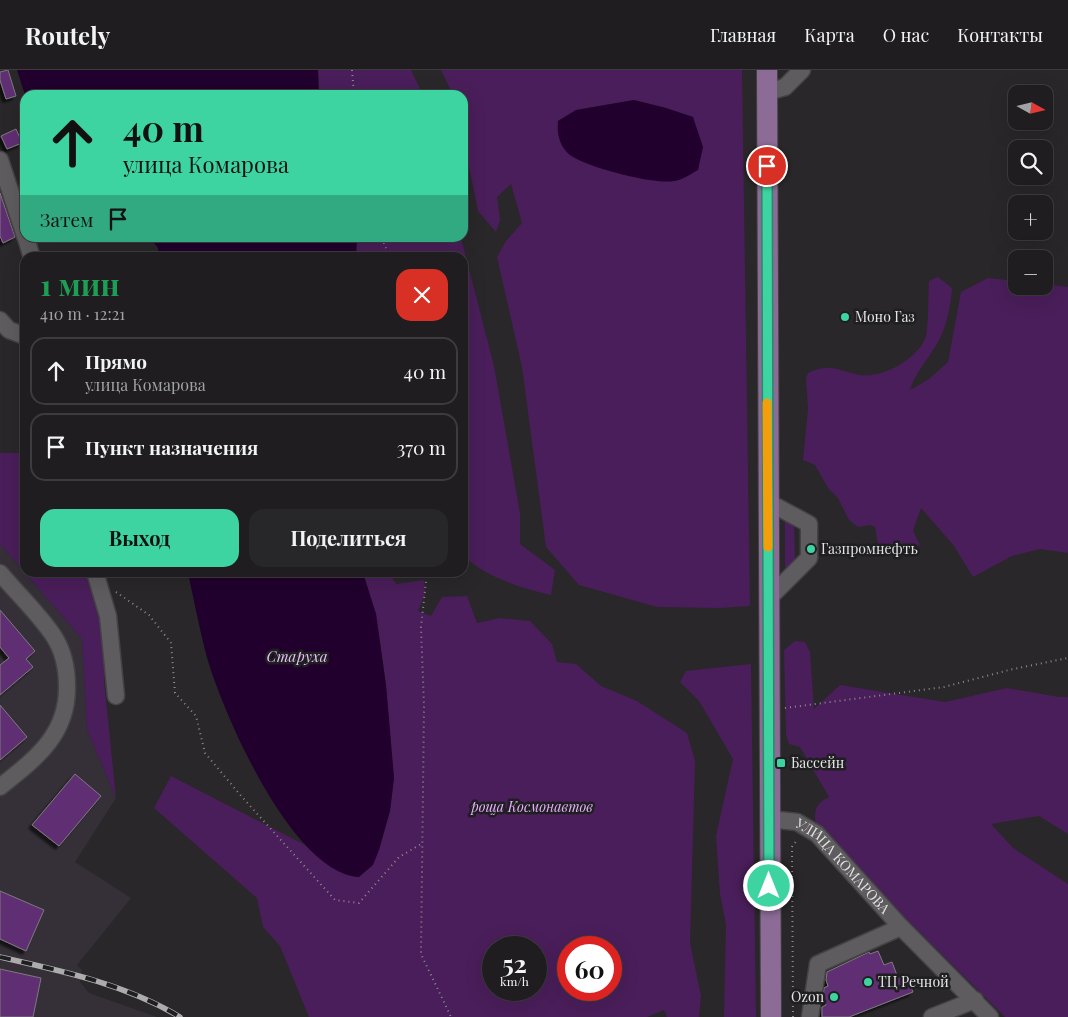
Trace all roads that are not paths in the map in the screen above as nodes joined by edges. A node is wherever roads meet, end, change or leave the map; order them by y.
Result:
1 (766, 70) edge
2 (802, 70) edge
3 (767, 92) junction
4 (0, 160) edge
5 (20, 221) edge
6 (0, 320) edge
7 (20, 334) edge
8 (768, 502) junction
9 (0, 574) edge
10 (97, 577) edge
11 (768, 599) junction
12 (116, 696) dead end
13 (0, 787) edge
14 (768, 819) junction
15 (901, 927) junction
16 (975, 1000) junction
17 (770, 1017) edge
18 (810, 1017) edge
19 (932, 1017) edge
20 (990, 1017) edge

1 - 3 main road
2 - 3 street
3 - 8 main road
4 - 5 street
6 - 7 street
8 - 11 main road
8 - 11 street
9 - 13 street
10 - 12 street
11 - 14 main road
14 - 15 street, УЛИЦА КОМАРОВА
14 - 17 main road
15 - 16 street, УЛИЦА КОМАРОВА
15 - 18 street
16 - 19 street
16 - 20 street, УЛИЦА КОМАРОВА

